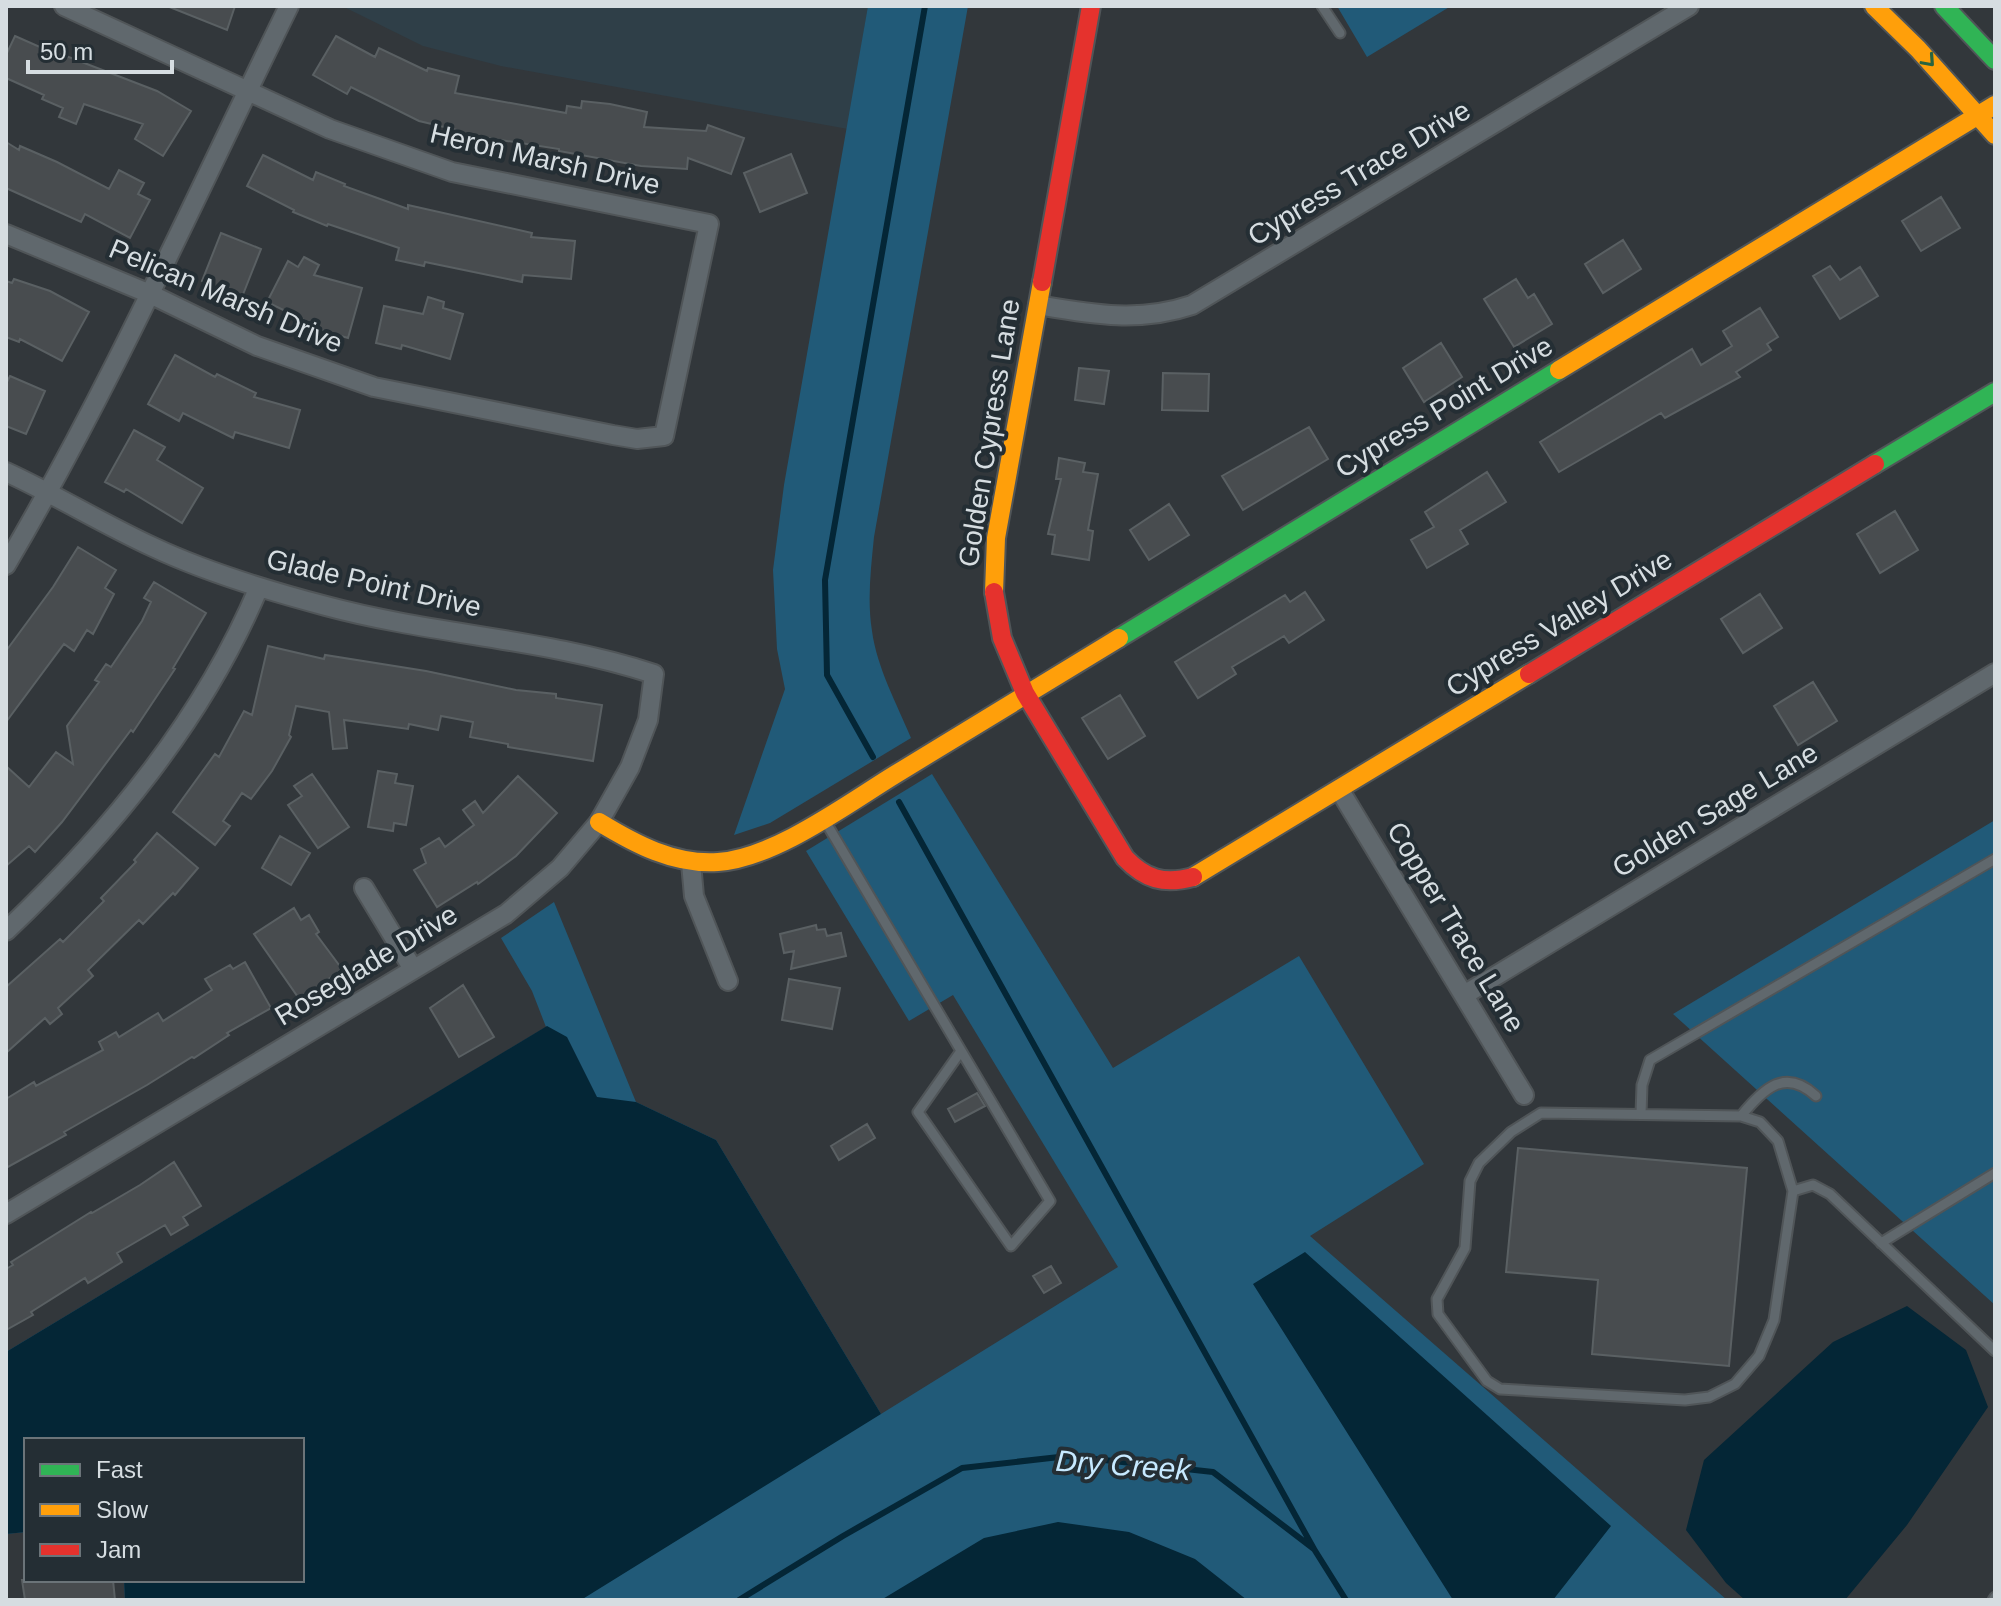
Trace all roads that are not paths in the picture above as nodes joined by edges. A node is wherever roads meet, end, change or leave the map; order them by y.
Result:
1 (64, 6) edge
2 (289, 6) edge
3 (1091, 6) edge
4 (1323, 6) edge
5 (1689, 6) edge
6 (1874, 6) edge
7 (1944, 6) edge
8 (1340, 33) dead end
9 (1995, 60) edge
10 (247, 92) junction
11 (1987, 110) edge
12 (1995, 135) edge
13 (6, 234) edge
14 (150, 294) junction
15 (1038, 305) junction
16 (1995, 392) edge
17 (664, 436) joint
18 (6, 472) edge
19 (48, 494) junction
20 (6, 565) edge
21 (259, 587) junction
22 (1995, 673) edge
23 (654, 674) joint
24 (1025, 693) junction
25 (1339, 789) junction
26 (823, 818) junction
27 (599, 822) junction
28 (1995, 859) edge
29 (691, 863) junction
30 (1147, 878) joint
31 (364, 888) dead end
32 (6, 931) edge
33 (413, 969) junction
34 (728, 981) dead end
35 (1464, 995) junction
36 (961, 1051) junction
37 (1524, 1095) dead end
38 (1816, 1096) dead end
39 (1641, 1114) junction
40 (1741, 1116) junction
41 (1995, 1173) edge
42 (1793, 1191) junction
43 (6, 1214) edge
44 (1881, 1243) junction
45 (1995, 1351) edge

1 - 10 street, Heron Marsh Drive
2 - 10 street
3 - 15 street, Golden Cypress Lane
4 - 8 lane
5 - 15 street, Cypress Trace Drive
6 -> 11 street
7 - 9 street
10 - 14 street
10 - 17 street, Heron Marsh Drive
11 - 12 street
11 - 24 street, Cypress Point Drive
13 - 14 street, Pelican Marsh Drive
14 - 17 street, Pelican Marsh Drive
14 - 19 street
15 - 24 street, Golden Cypress Lane
16 - 25 street, Cypress Valley Drive
18 - 19 street, Glade Point Drive
19 - 20 street
19 - 21 street, Glade Point Drive
21 - 23 street, Glade Point Drive
21 - 32 street
22 - 35 street, Golden Sage Lane
23 - 27 street, Roseglade Drive
24 - 26 street, Cypress Point Drive
24 - 30 street, Golden Cypress Lane
25 - 30 street, Cypress Valley Drive
25 - 35 street, Copper Trace Lane
26 - 29 street
26 - 36 lane
27 - 29 street
27 - 33 street, Roseglade Drive
28 - 39 lane
29 - 34 street
31 - 33 street
33 - 43 street, Roseglade Drive
35 - 37 street, Copper Trace Lane
36 - 36 lane
38 - 40 lane
39 - 40 lane
39 - 42 lane
40 - 42 lane
41 - 44 lane
42 - 44 lane
44 - 45 lane

